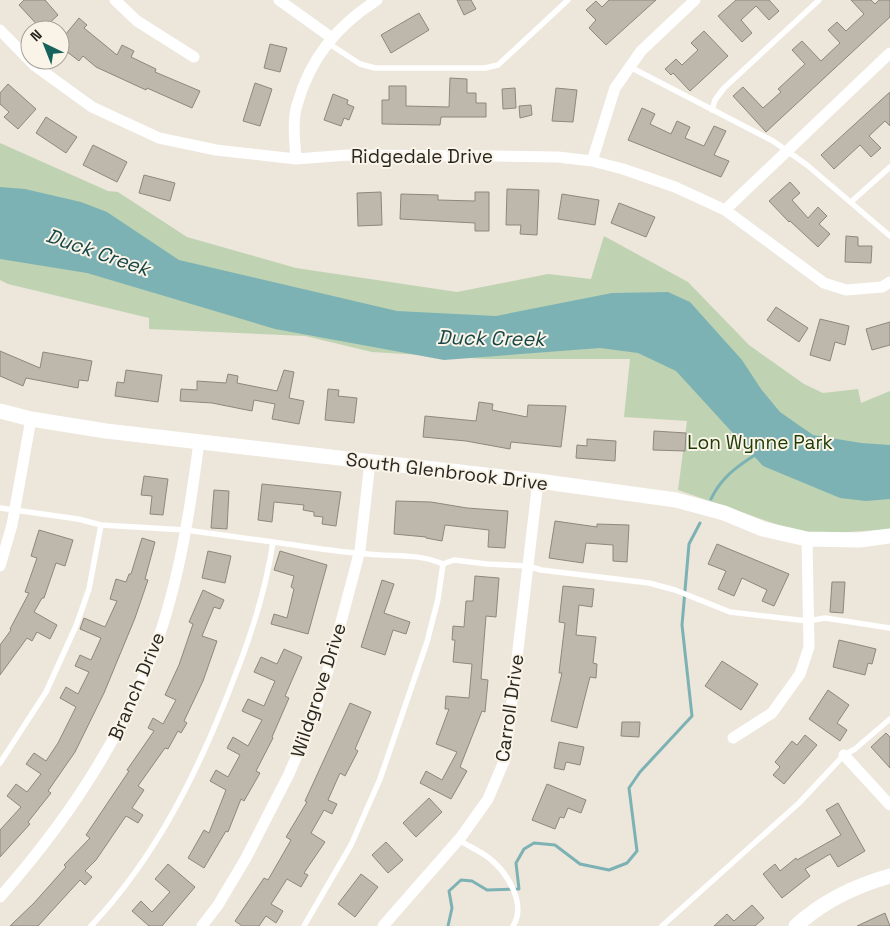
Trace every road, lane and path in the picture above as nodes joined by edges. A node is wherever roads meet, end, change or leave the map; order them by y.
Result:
1 (114, 0) edge
2 (279, 0) edge
3 (377, 0) edge
4 (568, 0) edge
5 (695, 0) edge
6 (819, 0) edge
7 (0, 30) edge
8 (330, 41) junction
9 (890, 53) edge
10 (194, 57) dead end
11 (630, 67) junction
12 (712, 110) junction
13 (787, 150) junction
14 (296, 159) junction
15 (592, 161) junction
16 (890, 166) edge
17 (851, 202) junction
18 (725, 210) junction
19 (890, 236) edge
20 (890, 282) edge
21 (0, 411) edge
22 (31, 419) junction
23 (199, 442) junction
24 (370, 462) junction
25 (538, 481) junction
26 (0, 508) edge
27 (15, 511) junction
28 (101, 525) junction
29 (186, 530) junction
30 (890, 536) edge
31 (807, 539) junction
32 (272, 542) junction
33 (359, 553) junction
34 (443, 564) junction
35 (0, 566) edge
36 (528, 566) junction
37 (808, 621) junction
38 (890, 628) edge
39 (890, 718) edge
40 (733, 738) dead end
41 (844, 755) junction
42 (0, 763) edge
43 (890, 805) edge
44 (458, 840) junction
45 (890, 876) edge
46 (0, 897) edge
47 (91, 926) edge
48 (202, 926) edge
49 (304, 926) edge
50 (383, 926) edge
51 (513, 926) edge
52 (662, 926) edge
53 (796, 926) edge

1 - 10 street
2 - 8 street
3 - 8 street
4 - 8 lane
5 - 11 street
6 - 12 lane
7 - 14 street, Ridgedale Drive
8 - 14 street
9 - 13 street
11 - 12 lane
11 - 15 street
12 - 13 lane
13 - 17 lane
13 - 18 street
14 - 15 street, Ridgedale Drive
15 - 18 street, Ridgedale Drive
16 - 17 lane
17 - 19 lane
18 - 20 street, Ridgedale Drive
21 - 22 street, South Glenbrook Drive
22 - 23 street, South Glenbrook Drive
22 - 27 street
23 - 24 street, South Glenbrook Drive
23 - 29 street, Branch Drive
24 - 25 street, South Glenbrook Drive
24 - 33 street, Wildgrove Drive
25 - 31 street, South Glenbrook Drive
25 - 36 street, Carroll Drive
26 - 27 lane
27 - 28 lane
27 - 35 street
28 - 29 lane
28 - 42 lane
29 - 32 lane
29 - 46 street, Branch Drive
30 - 31 street, South Glenbrook Drive
31 - 37 street
32 - 33 lane
32 - 47 lane
33 - 34 lane
33 - 48 street, Wildgrove Drive
34 - 36 lane
34 - 49 lane
36 - 37 lane
36 - 44 street, Carroll Drive
37 - 38 lane
37 - 40 street
39 - 41 lane
41 - 43 street
41 - 52 lane
44 - 50 street, Carroll Drive
44 - 51 lane
45 - 53 street

